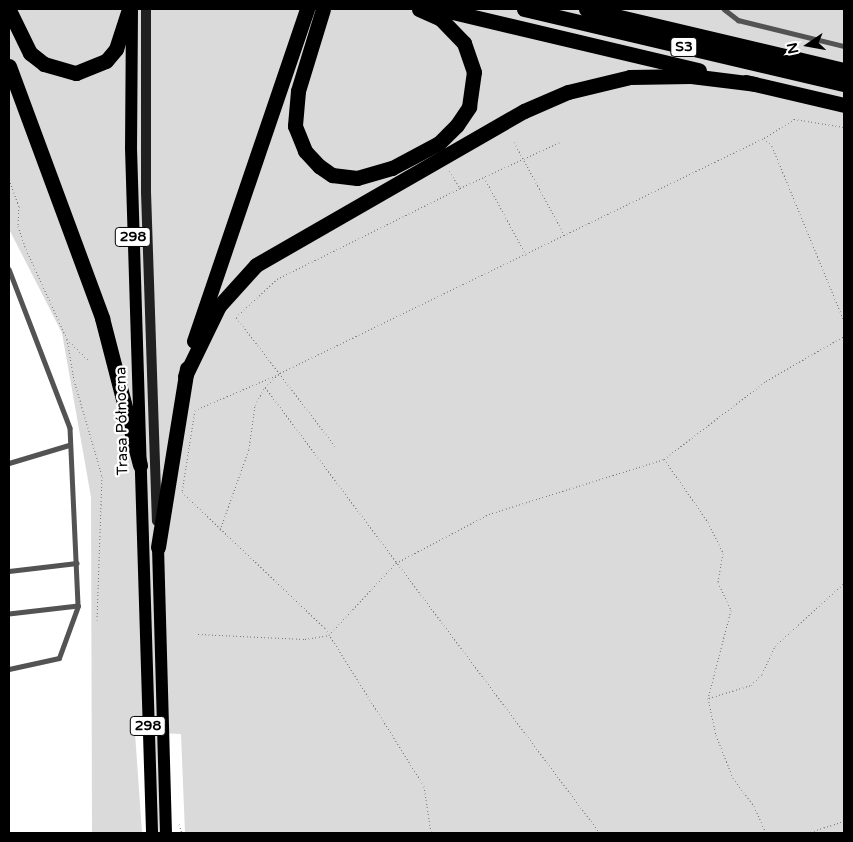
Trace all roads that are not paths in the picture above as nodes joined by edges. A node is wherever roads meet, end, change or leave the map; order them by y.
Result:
1 (130, 9) edge
2 (146, 9) edge
3 (307, 9) edge
4 (323, 9) edge
5 (419, 9) edge
6 (440, 9) edge
7 (524, 9) edge
8 (586, 9) edge
9 (600, 9) edge
10 (724, 9) edge
11 (9, 10) edge
12 (618, 16) junction
13 (844, 46) edge
14 (9, 66) edge
15 (844, 70) edge
16 (755, 84) junction
17 (844, 84) edge
18 (844, 105) edge
19 (9, 269) edge
20 (185, 376) junction
21 (69, 445) junction
22 (9, 463) edge
23 (140, 465) junction
24 (158, 547) junction
25 (77, 563) junction
26 (9, 571) edge
27 (78, 606) junction
28 (9, 614) edge
29 (9, 669) edge
30 (152, 833) edge
31 (166, 833) edge

1 - 11 highway
1 - 23 main road, Trasa Północna / 298
2 - 24 street, Trasa Północna
3 - 20 highway
4 - 5 highway
6 - 16 highway
7 - 17 highway, S3
8 - 12 highway, S3
9 - 12 highway
10 - 13 lane
12 - 15 highway, S3
14 - 23 highway
16 - 18 highway
16 - 20 highway
19 - 21 lane
20 - 24 highway
21 - 22 lane
21 - 25 lane
23 - 30 main road, Trasa Północna / 298
24 - 31 main road, Trasa Północna / 298
25 - 26 lane
25 - 27 lane
27 - 28 lane
27 - 29 lane

